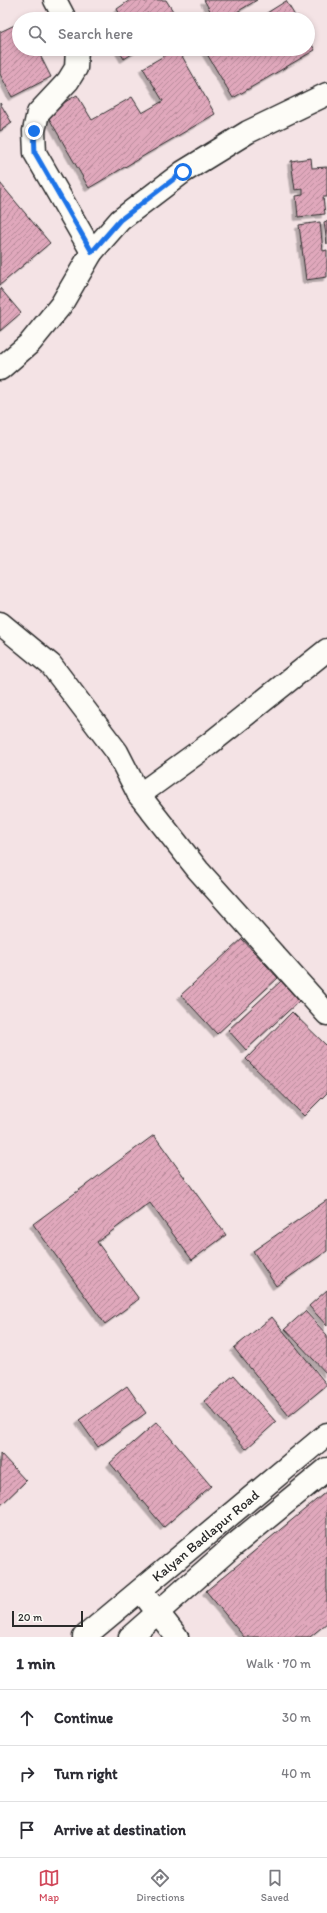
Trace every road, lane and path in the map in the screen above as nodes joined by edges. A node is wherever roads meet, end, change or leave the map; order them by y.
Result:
1 (55, 0) edge
2 (61, 12) edge
3 (76, 56) edge
4 (327, 94) edge
5 (92, 252) junction
6 (0, 369) edge
7 (0, 623) edge
8 (327, 650) edge
9 (139, 795) junction
10 (327, 1014) edge
11 (327, 1434) edge
12 (327, 1469) edge
13 (141, 1591) junction
14 (158, 1612) junction
15 (84, 1637) edge
16 (130, 1637) edge
17 (177, 1637) edge

1 - 2 street
3 - 5 street
4 - 5 street
5 - 6 street
7 - 9 street
8 - 9 street
9 - 10 street
11 - 13 street, Kalyan Badlapur Road
12 - 14 street, Kalyan Badlapur Road
13 - 14 street
13 - 15 street, Kalyan Badlapur Road
14 - 16 street, Kalyan Badlapur Road
14 - 17 street

